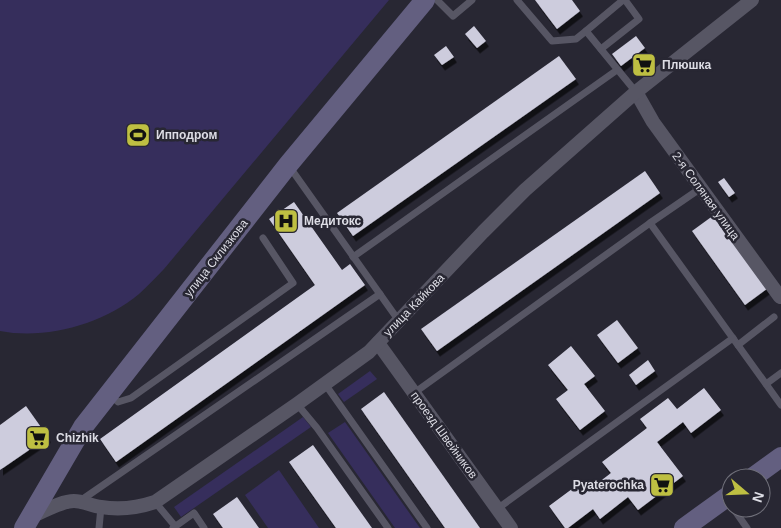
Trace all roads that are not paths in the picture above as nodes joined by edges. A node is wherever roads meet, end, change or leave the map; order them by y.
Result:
1 (425, 0) edge
2 (436, 0) edge
3 (472, 0) edge
4 (517, 0) edge
5 (624, 0) edge
6 (752, 0) edge
7 (586, 31) junction
8 (601, 49) junction
9 (617, 70) junction
10 (636, 92) junction
11 (288, 165) junction
12 (701, 188) junction
13 (650, 223) junction
14 (263, 238) dead end
15 (354, 257) junction
16 (380, 294) junction
17 (780, 297) edge
18 (774, 317) dead end
19 (399, 321) junction
20 (733, 338) junction
21 (378, 343) junction
22 (738, 345) junction
23 (781, 373) edge
24 (325, 384) junction
25 (766, 384) junction
26 (414, 393) junction
27 (109, 394) junction
28 (297, 404) junction
29 (781, 405) edge
30 (781, 457) edge
31 (766, 468) edge
32 (79, 502) junction
33 (155, 502) junction
34 (721, 506) edge
35 (101, 507) junction
36 (497, 509) junction
37 (27, 523) edge
38 (174, 527) edge
39 (99, 528) edge
40 (204, 528) edge
41 (388, 528) edge
42 (427, 528) edge
43 (511, 528) edge
44 (684, 528) edge

1 - 11 street, улица Склизкова
2 - 3 lane
4 - 7 lane
5 - 7 lane
5 - 8 lane
6 - 10 street, улица Кайкова
7 - 8 lane
8 - 9 lane
9 - 10 lane
9 - 15 lane
10 - 12 street, 2-я Соляная улица
10 - 19 street, улица Кайкова
11 - 15 lane
11 - 27 street, улица Склизкова
12 - 13 lane
12 - 17 street, 2-я Соляная улица
13 - 20 lane
13 - 26 lane
14 - 27 lane
15 - 16 lane
16 - 19 lane
16 - 32 lane
18 - 22 lane
19 - 21 street, улица Кайкова
20 - 22 lane
20 - 36 lane
21 - 24 street, улица Кайкова
21 - 26 street, проезд Швейников
22 - 25 lane
23 - 25 lane
24 - 28 street, улица Кайкова
24 - 42 lane
25 - 29 lane
26 - 36 street, проезд Швейников
27 - 37 street, улица Склизкова
28 - 33 street, улица Кайкова
28 - 41 lane
30 - 31 street
32 - 35 street, улица Кайкова
32 - 37 street, улица Кайкова
33 - 35 street, улица Кайкова
33 - 38 lane
34 - 44 street
35 - 39 lane
36 - 43 street, проезд Швейников
38 - 40 lane

